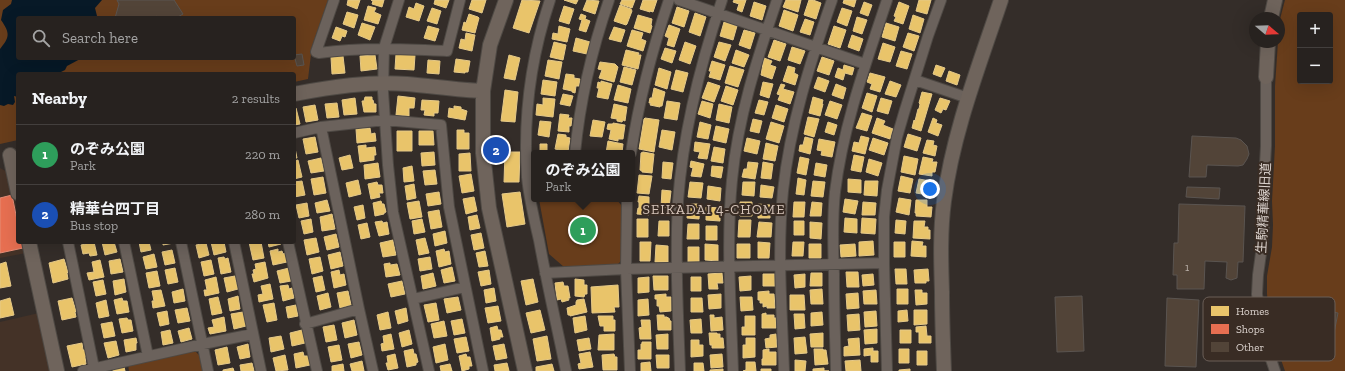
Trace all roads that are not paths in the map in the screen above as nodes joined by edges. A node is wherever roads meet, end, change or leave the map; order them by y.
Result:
1 (334, 0) edge
2 (399, 0) edge
3 (460, 0) edge
4 (506, 0) edge
5 (550, 0) edge
6 (609, 0) edge
7 (668, 0) edge
8 (680, 0) edge
9 (722, 0) edge
10 (777, 0) edge
11 (832, 0) edge
12 (887, 0) edge
13 (941, 0) edge
14 (1001, 0) edge
15 (1275, 0) edge
16 (1272, 12) edge
17 (718, 13) junction
18 (767, 30) junction
19 (815, 47) junction
20 (384, 48) junction
21 (1268, 48) edge
22 (865, 64) junction
23 (1266, 77) joint
24 (915, 80) junction
25 (383, 83) junction
26 (483, 91) junction
27 (296, 94) edge
28 (968, 98) junction
29 (385, 120) junction
30 (321, 127) junction
31 (296, 133) edge
32 (575, 150) edge
33 (632, 150) edge
34 (10, 155) edge
35 (531, 177) edge
36 (16, 184) edge
37 (531, 201) edge
38 (531, 202) edge
39 (627, 202) edge
40 (29, 244) edge
41 (68, 244) edge
42 (124, 244) edge
43 (181, 244) edge
44 (234, 244) edge
45 (288, 244) edge
46 (884, 263) junction
47 (834, 264) junction
48 (780, 266) junction
49 (730, 267) junction
50 (626, 269) junction
51 (676, 269) junction
52 (545, 273) junction
53 (465, 287) junction
54 (1257, 297) edge
55 (413, 298) junction
56 (359, 310) junction
57 (305, 324) junction
58 (253, 334) junction
59 (203, 344) junction
60 (148, 356) junction
61 (1272, 361) edge
62 (94, 368) junction
63 (56, 371) edge
64 (83, 371) edge
65 (208, 371) edge
66 (261, 371) edge
67 (316, 371) edge
68 (373, 371) edge
69 (429, 371) edge
70 (483, 371) edge
71 (525, 371) edge
72 (566, 371) edge
73 (630, 371) edge
74 (680, 371) edge
75 (733, 371) edge
76 (784, 371) edge
77 (836, 371) edge
78 (887, 371) edge
79 (944, 371) edge
80 (1276, 371) edge

1 - 20 street
2 - 20 street
3 - 20 street
4 - 26 street
5 - 35 street
6 - 32 street
7 - 33 street
8 - 17 street
9 - 17 street
10 - 18 street
11 - 19 street
12 - 22 street
13 - 24 street
14 - 28 street
15 - 16 street
17 - 18 street
17 - 51 street
18 - 19 street
18 - 49 street
19 - 22 street
19 - 48 street
20 - 25 street
21 - 23 street, 生駒精華線旧道
22 - 47 street
23 - 54 street, 生駒精華線旧道
24 - 28 street
24 - 46 street
25 - 26 street
25 - 27 street
25 - 29 street
26 - 71 street
28 - 79 street
29 - 30 street
29 - 53 street
29 - 55 street
30 - 31 street
30 - 56 street
34 - 36 street
35 - 37 street
38 - 52 street
39 - 50 street
40 - 63 street
41 - 62 street
42 - 60 street
43 - 59 street
44 - 58 street
45 - 57 street
46 - 47 street
46 - 78 street
47 - 48 street
47 - 77 street
48 - 49 street
48 - 76 street
49 - 51 street
49 - 75 street
50 - 51 street
50 - 52 street
50 - 73 street
51 - 74 street
52 - 72 street
53 - 55 street
53 - 70 street
55 - 69 street
56 - 57 street
56 - 68 street
57 - 67 street
58 - 59 street
58 - 66 street
59 - 60 street
59 - 65 street
60 - 62 street
61 - 80 street, 生駒精華線旧道
62 - 64 street

